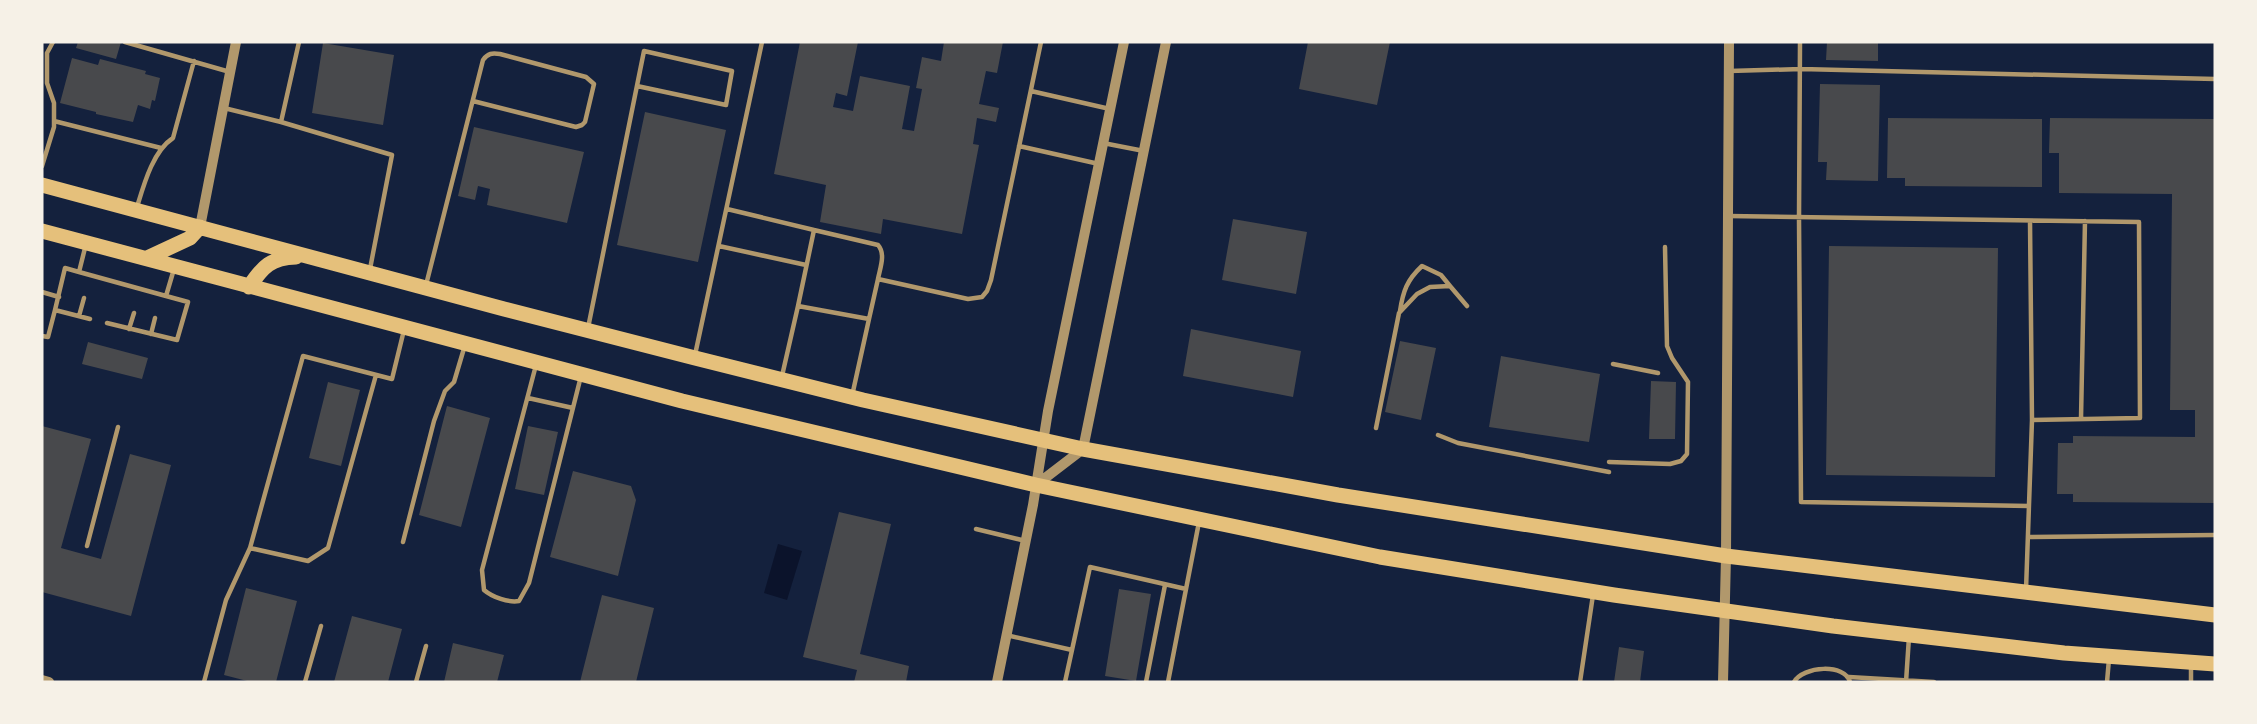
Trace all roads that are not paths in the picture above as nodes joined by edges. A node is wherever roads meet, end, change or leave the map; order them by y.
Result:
1 (53, 42) edge
2 (125, 42) edge
3 (236, 42) edge
4 (299, 42) edge
5 (762, 42) edge
6 (1041, 42) edge
7 (1124, 42) edge
8 (1166, 42) edge
9 (1729, 42) edge
10 (1800, 42) edge
11 (194, 61) junction
12 (1801, 69) junction
13 (1729, 71) junction
14 (230, 72) junction
15 (2215, 79) edge
16 (637, 86) junction
17 (1031, 91) junction
18 (473, 100) junction
19 (223, 108) junction
20 (1110, 109) junction
21 (54, 121) junction
22 (281, 122) junction
23 (1103, 143) junction
24 (1019, 146) junction
25 (161, 148) junction
26 (1144, 151) junction
27 (1099, 164) junction
28 (42, 166) edge
29 (42, 185) edge
30 (727, 209) junction
31 (135, 210) junction
32 (1728, 216) junction
33 (1799, 218) junction
34 (2030, 221) junction
35 (2085, 221) junction
36 (200, 227) junction
37 (814, 230) junction
38 (42, 231) edge
39 (86, 242) junction
40 (719, 246) junction
41 (1665, 246) dead end
42 (308, 256) junction
43 (147, 258) junction
44 (806, 265) junction
45 (175, 266) junction
46 (79, 272) junction
47 (369, 273) junction
48 (878, 279) junction
49 (1449, 286) junction
50 (249, 287) junction
51 (425, 288) junction
52 (44, 292) edge
53 (59, 297) junction
54 (163, 297) junction
55 (84, 298) dead end
56 (43, 300) edge
57 (798, 306) junction
58 (1467, 306) dead end
59 (55, 310) junction
60 (134, 313) dead end
61 (1400, 313) junction
62 (79, 316) junction
63 (155, 318) dead end
64 (90, 319) dead end
65 (869, 320) junction
66 (106, 323) dead end
67 (405, 328) junction
68 (129, 329) junction
69 (588, 331) junction
70 (151, 334) junction
71 (42, 336) edge
72 (465, 344) junction
73 (695, 358) junction
74 (537, 362) junction
75 (1613, 364) dead end
76 (1658, 373) dead end
77 (581, 374) junction
78 (1676, 374) dead end
79 (1683, 374) junction
80 (375, 375) junction
81 (781, 380) junction
82 (528, 398) junction
83 (852, 398) junction
84 (573, 408) junction
85 (2081, 419) junction
86 (2032, 420) junction
87 (118, 427) dead end
88 (1376, 428) dead end
89 (1438, 435) dead end
90 (1043, 441) junction
91 (1083, 449) junction
92 (1609, 462) dead end
93 (1609, 472) dead end
94 (1036, 485) junction
95 (2029, 506) junction
96 (1199, 519) junction
97 (976, 529) dead end
98 (2215, 535) edge
99 (2028, 537) junction
100 (1026, 540) junction
101 (403, 542) dead end
102 (87, 546) dead end
103 (250, 548) junction
104 (1726, 556) junction
105 (1165, 585) junction
106 (1186, 589) junction
107 (1594, 592) junction
108 (2026, 593) junction
109 (1724, 611) junction
110 (2215, 615) edge
111 (321, 626) dead end
112 (1006, 635) junction
113 (1909, 635) junction
114 (426, 646) dead end
115 (1072, 650) junction
116 (2109, 656) junction
117 (2192, 663) junction
118 (2215, 664) edge
119 (42, 680) edge
120 (1850, 680) edge
121 (1906, 681) edge
122 (50, 682) edge
123 (204, 682) edge
124 (305, 682) edge
125 (416, 682) edge
126 (997, 682) edge
127 (1065, 682) edge
128 (1146, 682) edge
129 (1168, 682) edge
130 (1580, 682) edge
131 (1723, 682) edge
132 (1794, 682) edge
133 (1935, 682) edge
134 (2107, 682) edge
135 (2191, 682) edge

1 - 21 lane
2 - 11 lane
3 - 14 street
4 - 22 lane
5 - 30 lane
6 - 17 lane
7 - 20 street
8 - 26 street
9 - 13 street
10 - 12 lane
11 - 14 lane
11 - 25 lane
12 - 13 lane
12 - 15 lane
12 - 33 lane
13 - 32 street
14 - 19 street
16 - 16 lane
16 - 69 lane
17 - 20 lane
17 - 24 lane
18 - 18 lane
18 - 51 lane
19 - 22 lane
19 - 36 street
20 - 23 street
21 - 25 lane
21 - 28 lane
22 - 47 lane
23 - 26 lane
23 - 27 street
24 - 27 lane
24 - 48 lane
25 - 31 lane
26 - 91 street
27 - 90 street
29 - 31 main road
30 - 37 lane
30 - 40 lane
31 - 36 main road
32 - 33 lane
32 - 104 street
33 - 34 lane
33 - 95 lane
34 - 35 lane
34 - 86 lane
35 - 85 lane
35 - 85 lane
36 - 42 main road
36 - 43 main road
37 - 44 lane
37 - 48 lane
38 - 39 main road
39 - 43 main road
39 - 46 lane
40 - 44 lane
40 - 73 lane
41 - 79 lane
42 - 47 main road
42 - 50 main road
43 - 45 main road
44 - 57 lane
45 - 50 main road
45 - 54 lane
46 - 53 lane
46 - 54 lane
47 - 51 main road
48 - 65 lane
49 - 58 lane
49 - 61 lane
49 - 61 lane
50 - 67 main road
51 - 69 main road
52 - 53 lane
52 - 56 lane
53 - 59 lane
54 - 70 lane
55 - 62 lane
57 - 65 lane
57 - 81 lane
59 - 62 lane
59 - 71 lane
60 - 68 lane
61 - 88 lane
62 - 64 lane
63 - 70 lane
65 - 83 lane
66 - 68 lane
67 - 72 main road
67 - 80 lane
68 - 70 lane
69 - 73 main road
72 - 74 main road
72 - 101 lane
73 - 81 main road
74 - 77 main road
74 - 82 lane
75 - 76 lane
77 - 84 lane
77 - 94 main road
78 - 79 lane
79 - 92 lane
80 - 103 lane
80 - 103 lane
81 - 83 main road
82 - 84 lane
82 - 84 lane
83 - 90 main road
85 - 86 lane
86 - 95 lane
87 - 102 lane
89 - 93 lane
90 - 91 main road
90 - 94 street
91 - 94 street
91 - 104 main road
94 - 96 main road
94 - 100 street
95 - 99 lane
96 - 106 lane
96 - 107 main road
97 - 100 lane
98 - 99 lane
99 - 108 lane
100 - 112 street
103 - 123 lane
104 - 108 main road
104 - 109 street
105 - 106 lane
105 - 115 lane
105 - 128 lane
106 - 129 lane
107 - 109 main road
107 - 130 lane
108 - 110 main road
109 - 113 main road
109 - 131 street
111 - 124 lane
112 - 115 lane
112 - 126 street
113 - 116 main road
113 - 121 lane
114 - 125 lane
115 - 127 lane
116 - 117 main road
116 - 134 lane
117 - 118 main road
117 - 135 lane
119 - 122 street
120 - 121 lane
120 - 132 lane
121 - 133 lane

